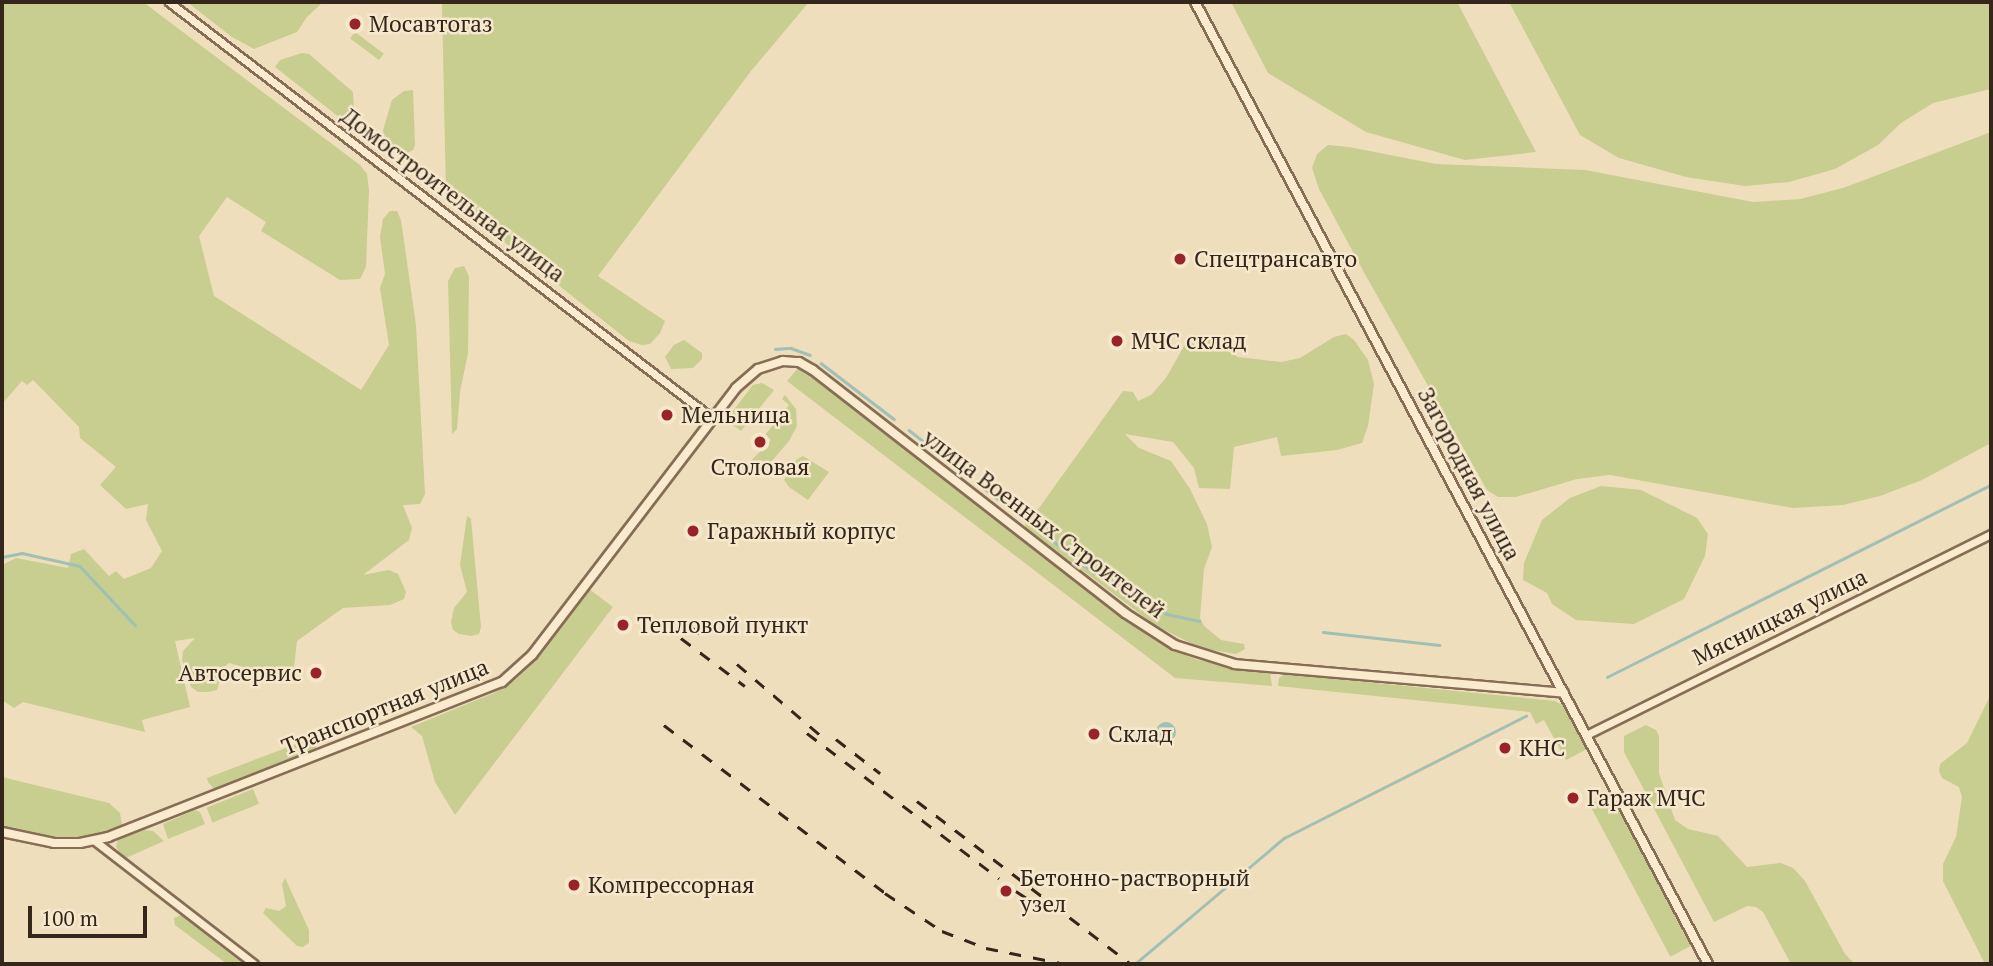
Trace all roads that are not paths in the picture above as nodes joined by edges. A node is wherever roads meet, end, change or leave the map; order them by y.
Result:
1 (169, 2) edge
2 (1195, 2) edge
3 (712, 418) junction
4 (1991, 534) edge
5 (1564, 693) junction
6 (1586, 735) junction
7 (2, 832) edge
8 (95, 841) junction
9 (254, 964) edge
10 (1708, 964) edge

1 - 3 street, Домостроительная улица
2 - 5 street, Загородная улица
3 - 5 street, улица Военных Строителей
3 - 8 street, Транспортная улица
4 - 6 street, Мясницкая улица
5 - 6 street, Загородная улица
6 - 10 street, Загородная улица
7 - 8 street, Транспортная улица
8 - 9 street

